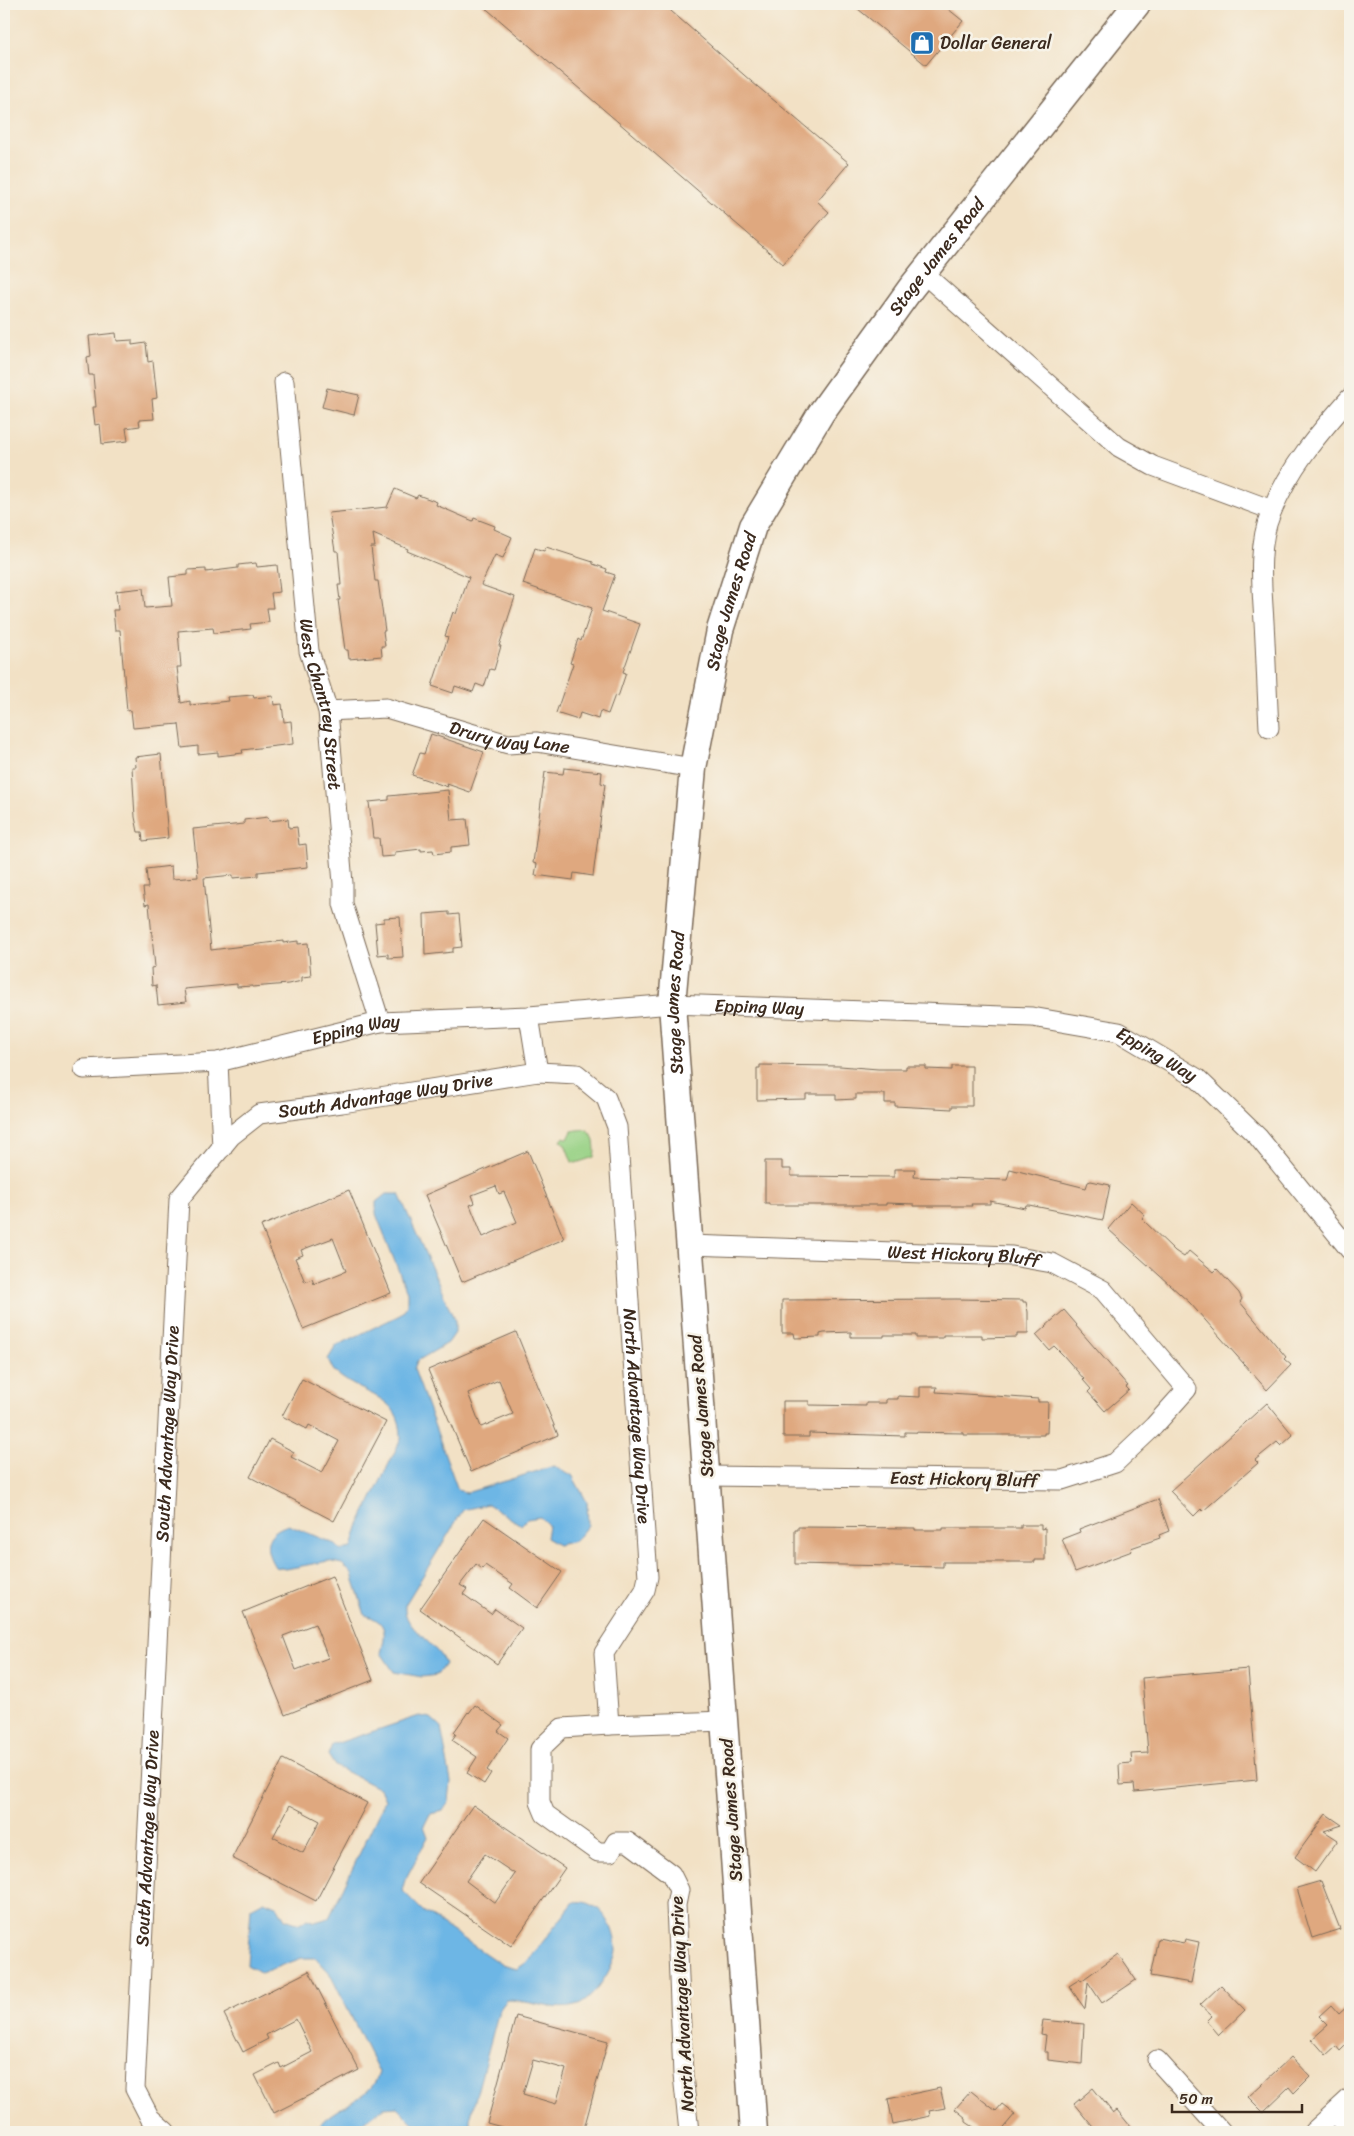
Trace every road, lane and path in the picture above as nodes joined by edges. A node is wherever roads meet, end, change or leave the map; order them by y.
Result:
1 (1137, 4) edge
2 (923, 273) junction
3 (284, 382) dead end
4 (1350, 398) edge
5 (1272, 510) junction
6 (328, 710) junction
7 (1269, 728) dead end
8 (693, 768) junction
9 (672, 1004) junction
10 (529, 1016) junction
11 (380, 1022) junction
12 (218, 1062) junction
13 (84, 1069) dead end
14 (538, 1072) junction
15 (606, 1098) joint
16 (222, 1148) junction
17 (688, 1245) junction
18 (1350, 1250) edge
19 (1187, 1389) joint
20 (707, 1476) junction
21 (725, 1721) junction
22 (609, 1725) junction
23 (1157, 2060) dead end
24 (1350, 2098) edge
25 (1334, 2113) junction
26 (1350, 2131) edge
27 (166, 2132) edge
28 (689, 2132) edge
29 (754, 2132) edge
30 (1222, 2132) edge
31 (1313, 2132) edge

1 - 2 main road, Stage James Road
2 - 5 street
2 - 8 main road, Stage James Road
3 - 6 street, West Chantrey Street
4 - 5 street
5 - 7 street
6 - 8 street, Drury Way Lane
6 - 11 street, West Chantrey Street
8 - 9 main road, Stage James Road
9 - 10 street, Epping Way
9 - 17 main road, Stage James Road
9 - 18 street, Epping Way
10 - 11 street, Epping Way
10 - 14 street
11 - 12 street, Epping Way
12 - 13 street, Epping Way
12 - 16 street
14 - 15 street, South Advantage Way Drive
14 - 16 street, South Advantage Way Drive
15 - 22 street, North Advantage Way Drive
16 - 27 street, South Advantage Way Drive
17 - 19 street, West Hickory Bluff
17 - 20 main road, Stage James Road
19 - 20 street, East Hickory Bluff
20 - 21 main road, Stage James Road
21 - 22 street, North Advantage Way Drive
21 - 29 main road, Stage James Road
22 - 28 street, North Advantage Way Drive
23 - 30 street
24 - 25 street
25 - 26 street
25 - 31 street

